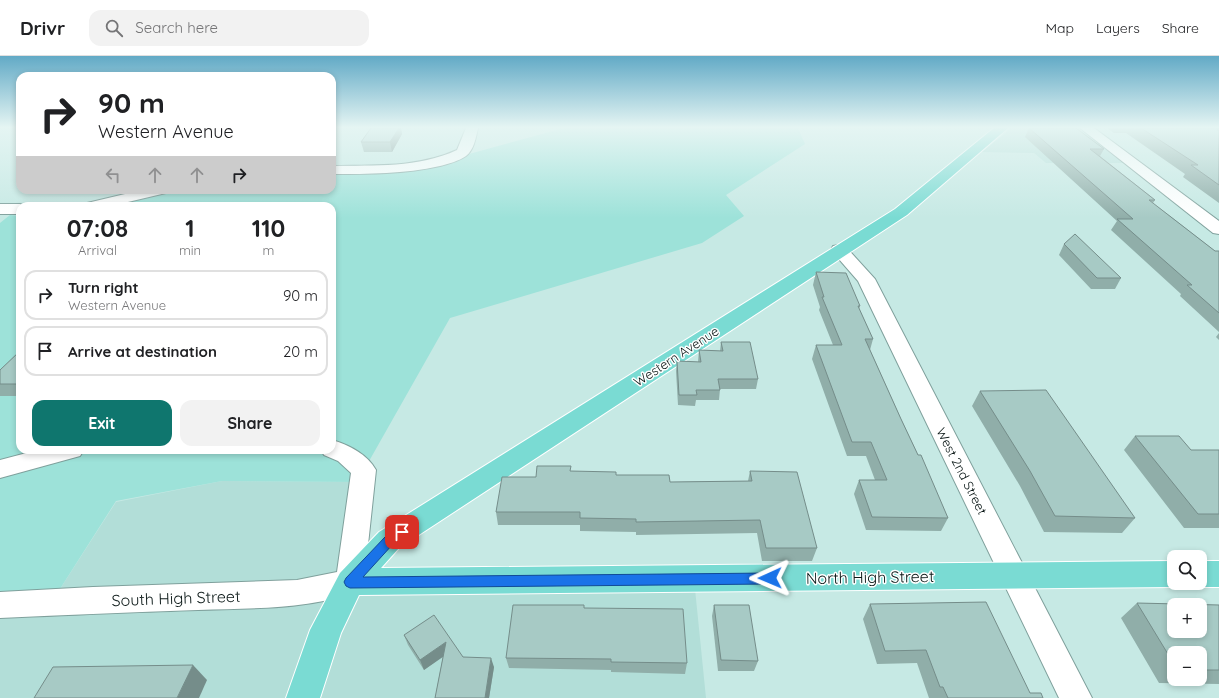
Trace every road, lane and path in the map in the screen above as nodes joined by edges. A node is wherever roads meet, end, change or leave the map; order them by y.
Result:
1 (451, 158) edge
2 (966, 158) edge
3 (1125, 158) edge
4 (336, 170) edge
5 (116, 194) edge
6 (143, 194) edge
7 (107, 202) joint
8 (0, 209) edge
9 (16, 209) edge
10 (1219, 229) edge
11 (838, 250) junction
12 (336, 451) edge
13 (57, 454) edge
14 (0, 469) edge
15 (1167, 574) edge
16 (1207, 574) edge
17 (1219, 574) edge
18 (1014, 575) junction
19 (350, 582) junction
20 (0, 605) edge
21 (303, 698) edge
22 (1076, 698) edge

1 - 4 street
2 - 11 main road, Western Avenue
3 - 10 street
5 - 7 street
6 - 7 street
8 - 9 street
11 - 18 street, West 2nd Street
11 - 19 main road, Western Avenue
12 - 19 street
13 - 14 street
15 - 18 main road, North High Street
16 - 17 main road
18 - 19 main road, North High Street
18 - 22 street, West 2nd Street
19 - 20 street, South High Street
19 - 21 main road, Western Avenue

